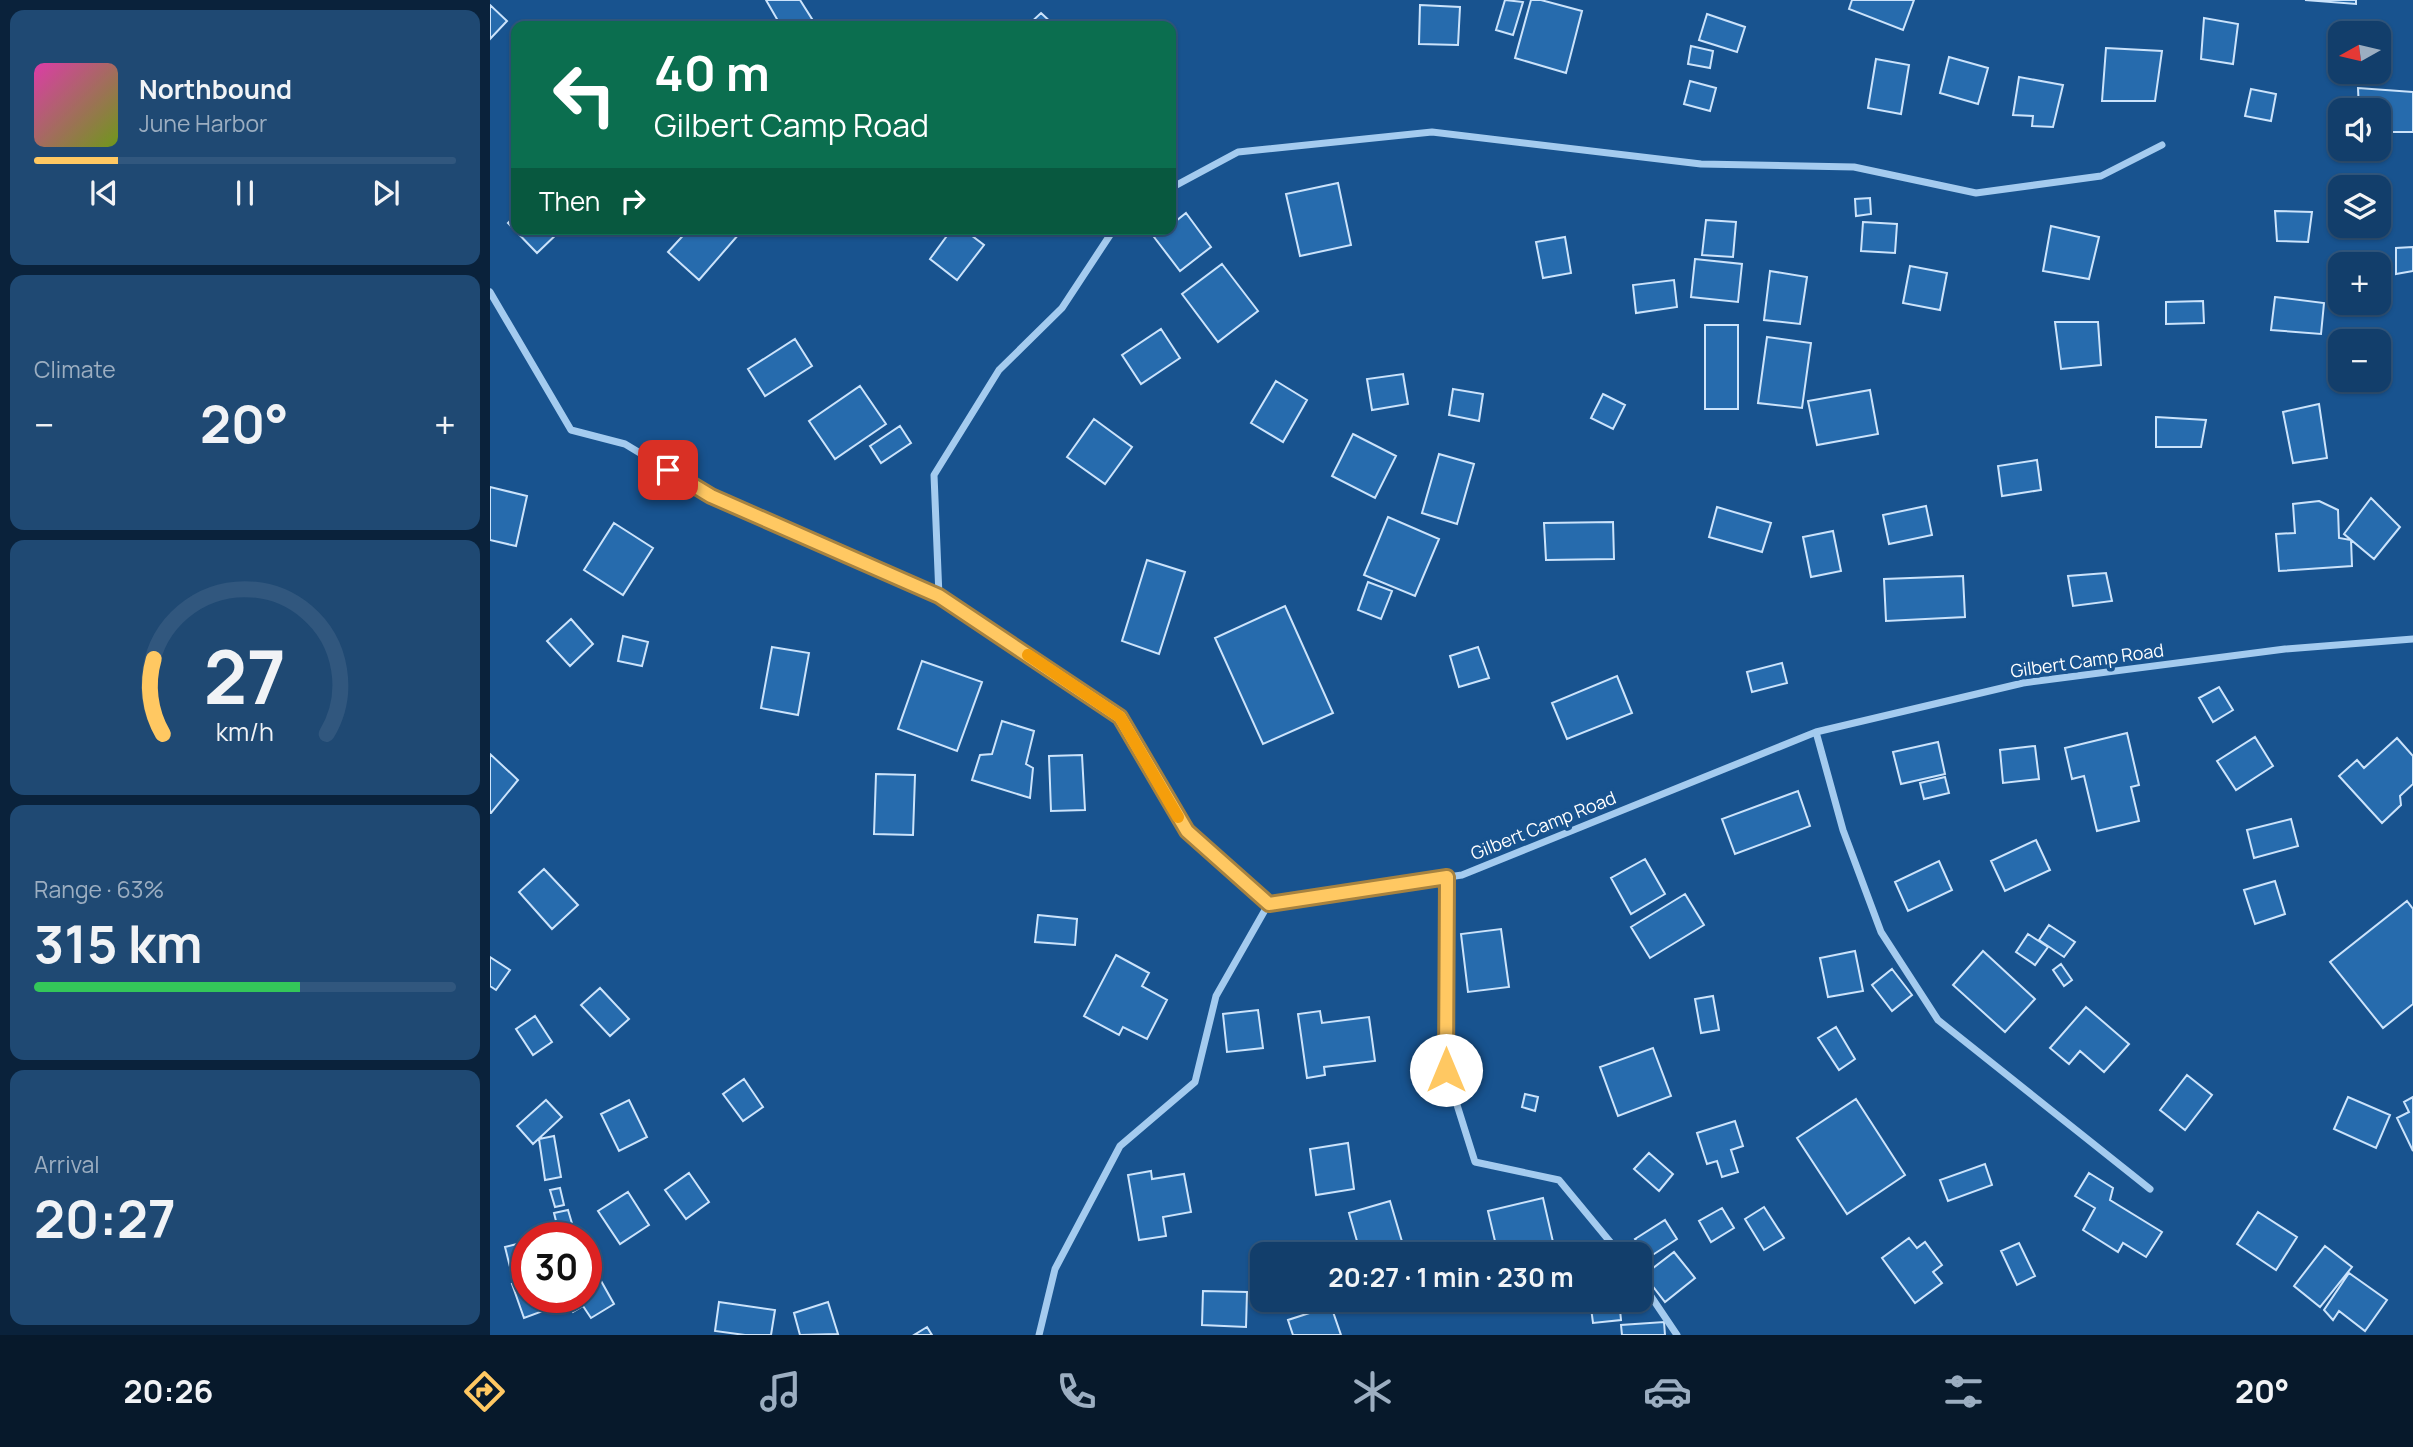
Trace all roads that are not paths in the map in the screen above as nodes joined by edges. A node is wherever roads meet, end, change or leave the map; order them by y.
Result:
1 (2162, 145) dead end
2 (1176, 185) edge
3 (1110, 235) edge
4 (490, 292) edge
5 (939, 596) junction
6 (2413, 639) edge
7 (1816, 733) junction
8 (1447, 877) junction
9 (1269, 904) junction
10 (2150, 1189) dead end
11 (1609, 1242) edge
12 (1652, 1298) edge
13 (1039, 1335) edge
14 (1676, 1335) edge

1 - 2 street
3 - 5 street
4 - 5 street
5 - 9 street
6 - 7 street, Gilbert Camp Road
7 - 8 street, Gilbert Camp Road
7 - 10 street
8 - 9 street, Gilbert Camp Road
8 - 11 street
9 - 13 street
12 - 14 street

